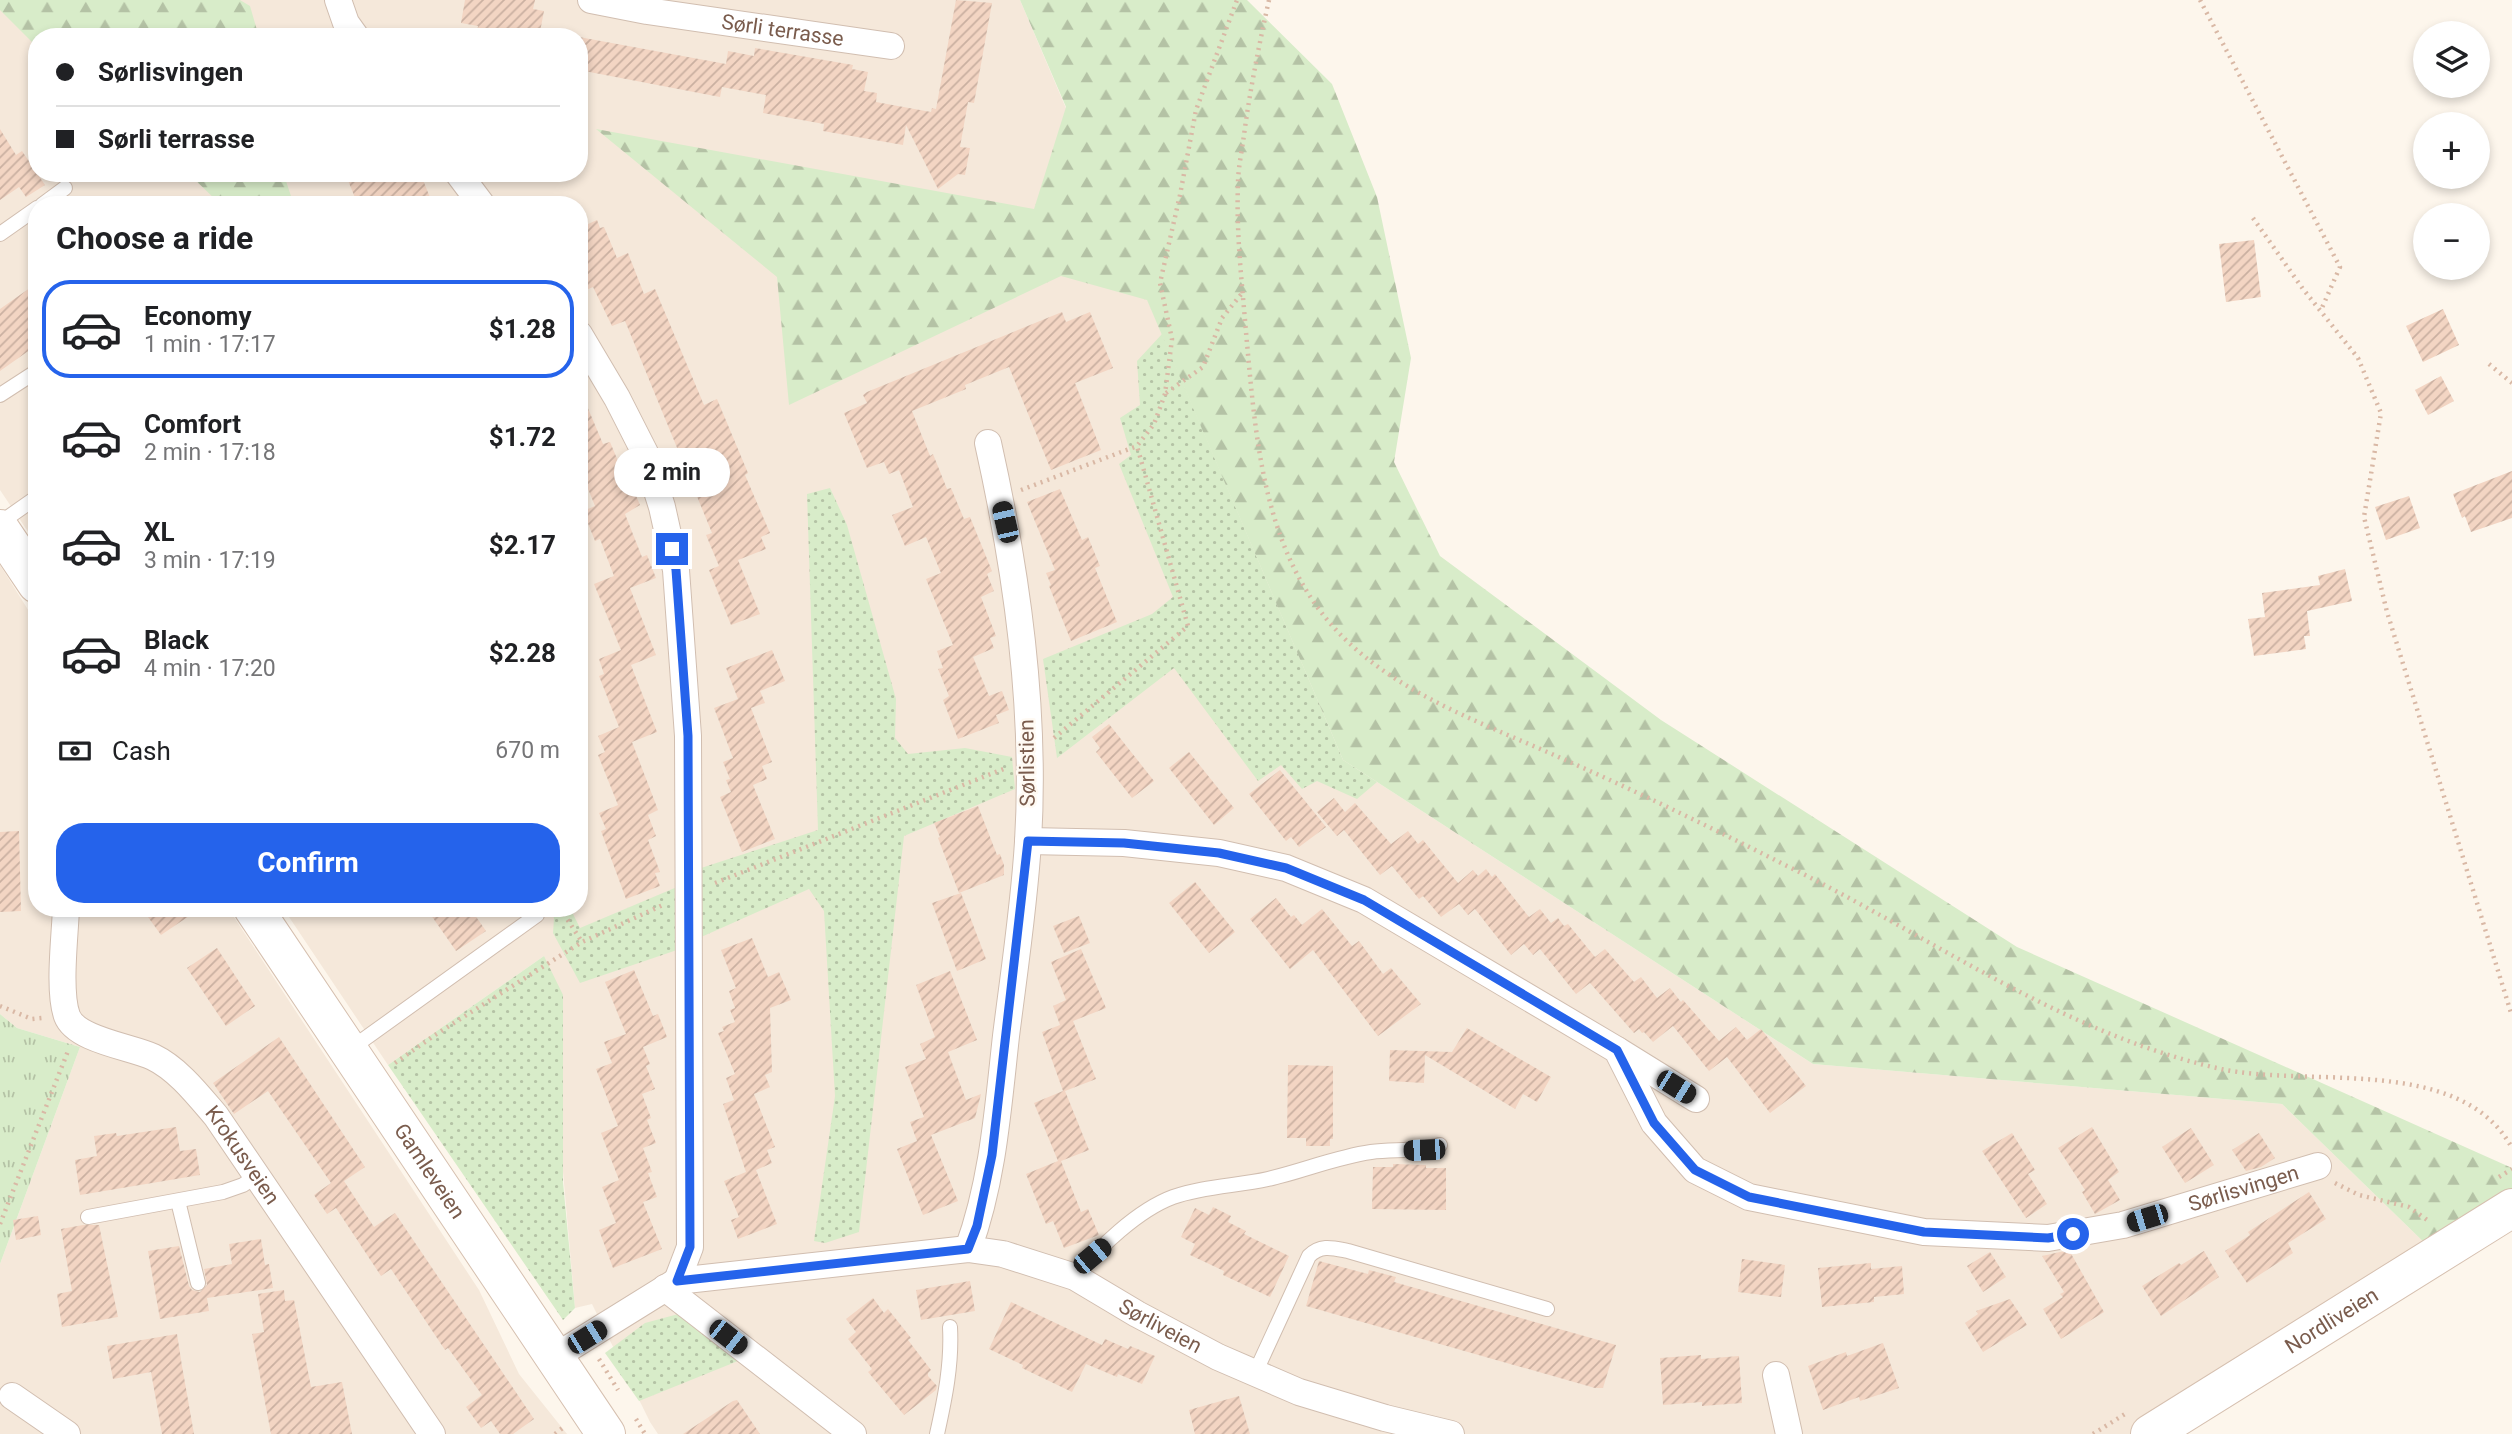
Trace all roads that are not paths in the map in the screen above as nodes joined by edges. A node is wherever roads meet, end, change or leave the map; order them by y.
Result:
1 (338, 0) edge
2 (591, 0) edge
3 (350, 28) edge
4 (891, 46) dead end
5 (65, 188) dead end
6 (54, 196) edge
7 (28, 214) edge
8 (0, 234) edge
9 (588, 348) edge
10 (28, 376) edge
11 (0, 395) edge
12 (988, 443) dead end
13 (28, 503) edge
14 (0, 523) edge
15 (0, 529) edge
16 (28, 571) edge
17 (1028, 841) junction
18 (66, 917) edge
19 (259, 917) edge
20 (535, 917) edge
21 (1617, 1050) junction
22 (358, 1066) junction
23 (1696, 1099) dead end
24 (1440, 1146) dead end
25 (2318, 1166) road end
26 (256, 1176) junction
27 (178, 1201) junction
28 (2512, 1208) edge
29 (88, 1217) dead end
30 (968, 1249) junction
31 (1075, 1277) junction
32 (198, 1283) dead end
33 (671, 1285) junction
34 (1547, 1309) dead end
35 (950, 1327) dead end
36 (553, 1358) junction
37 (1256, 1371) junction
38 (1776, 1375) dead end
39 (12, 1396) dead end
40 (1438, 1433) edge
41 (67, 1434) edge
42 (432, 1434) edge
43 (606, 1434) edge
44 (853, 1434) edge
45 (937, 1434) edge
46 (1789, 1434) edge
47 (2150, 1434) edge

1 - 3 street
2 - 4 street, Sørli terrasse
5 - 6 lane
7 - 8 lane
9 - 33 street
10 - 11 lane
12 - 17 street, Sørlistien
13 - 14 lane
15 - 16 street
17 - 21 street
17 - 30 street, Sørlistien
18 - 26 street, Krokusveien
19 - 22 street, Gamleveien
20 - 22 lane
21 - 23 street
21 - 25 street, Sørlisvingen
22 - 36 street, Gamleveien
24 - 31 lane
26 - 27 lane
26 - 42 street, Krokusveien
27 - 29 lane
27 - 32 lane
28 - 47 street, Nordliveien
30 - 31 street, Sørliveien
30 - 33 street, Sørliveien
31 - 37 street, Sørliveien
33 - 36 street, Sørliveien
33 - 44 street
34 - 37 lane
35 - 45 lane
36 - 43 street, Gamleveien
37 - 40 street, Sørliveien
38 - 46 street
39 - 41 street

